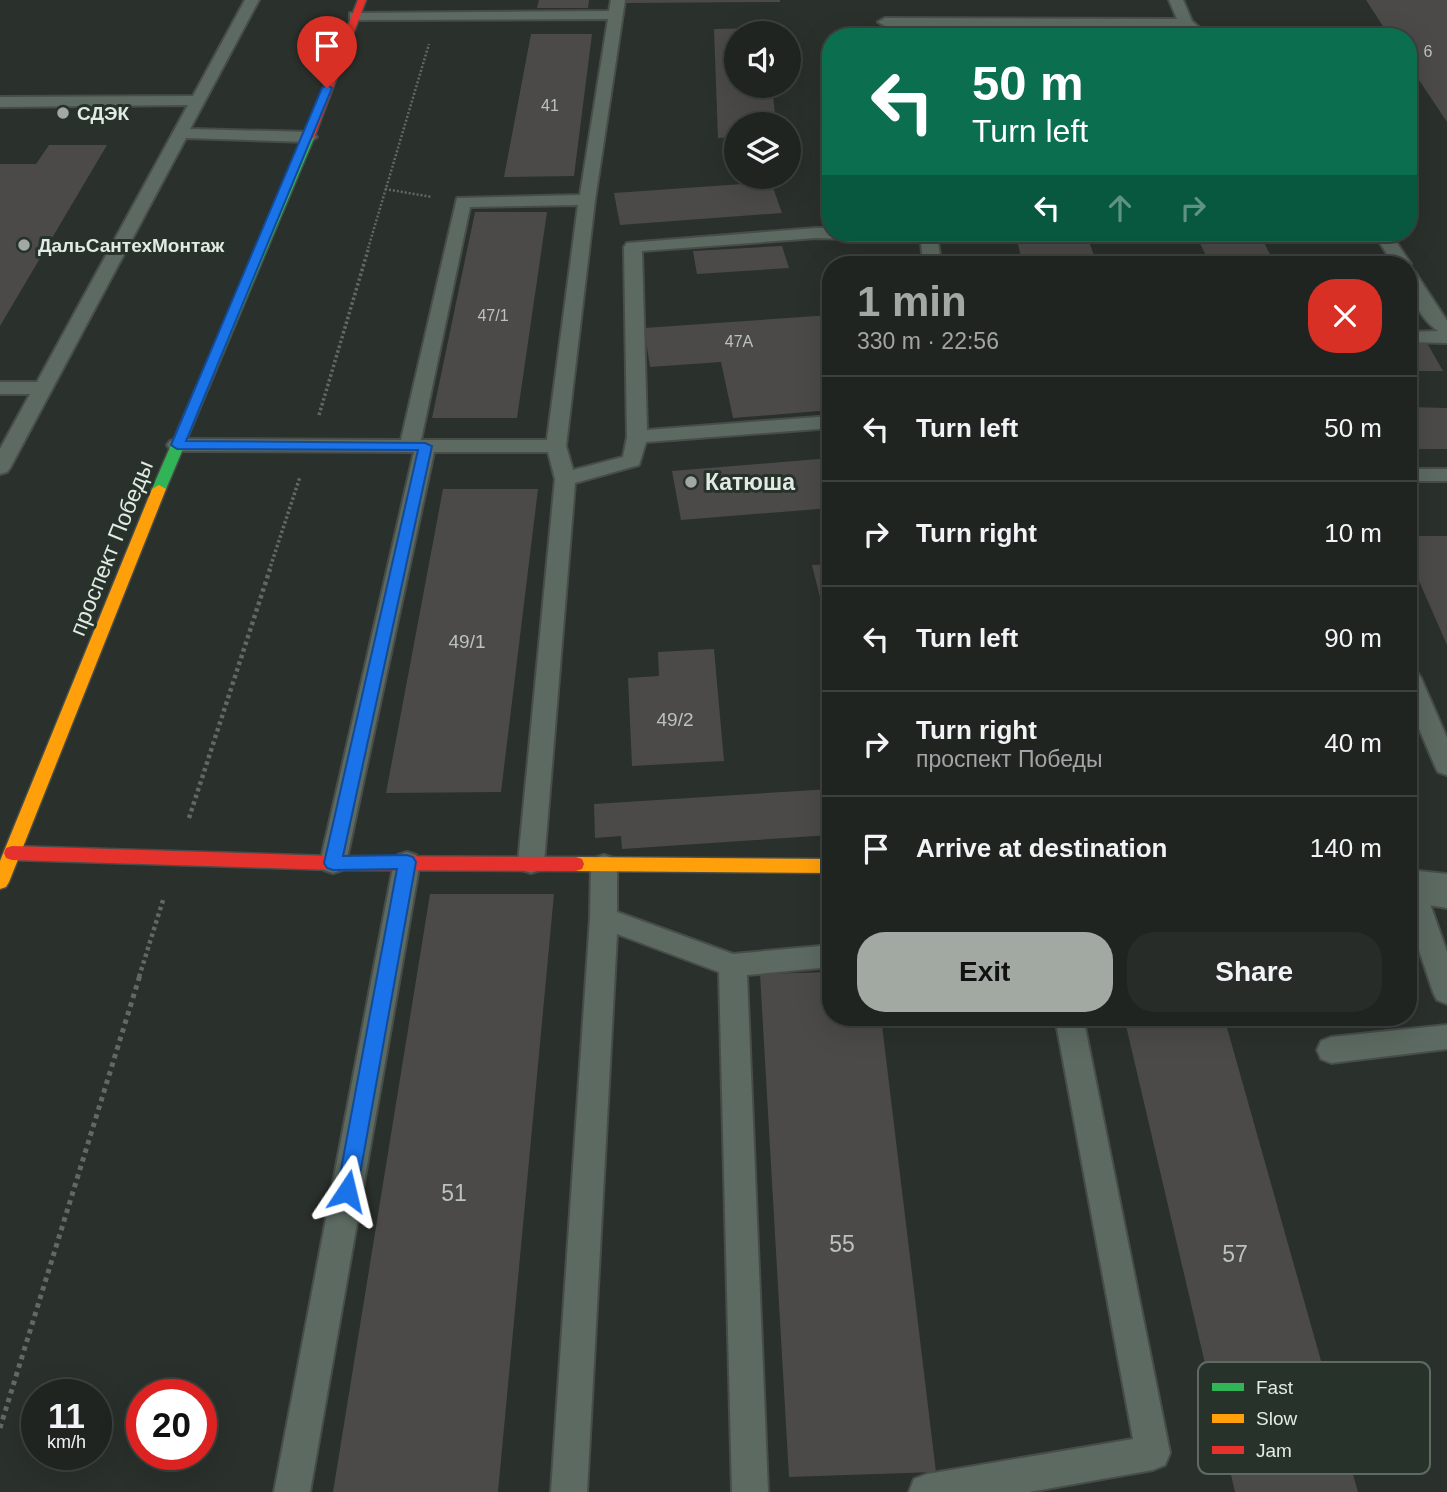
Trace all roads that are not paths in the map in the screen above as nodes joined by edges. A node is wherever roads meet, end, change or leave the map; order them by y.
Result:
1 (252, 0) edge
2 (362, 0) edge
3 (512, 0) edge
4 (1176, 0) edge
5 (617, 8) edge
6 (355, 16) junction
7 (509, 16) junction
8 (885, 23) edge
9 (1186, 23) junction
10 (1192, 28) edge
11 (197, 100) junction
12 (0, 102) edge
13 (182, 133) junction
14 (309, 136) junction
15 (587, 200) junction
16 (822, 233) edge
17 (1417, 289) edge
18 (1447, 329) edge
19 (1417, 337) edge
20 (1447, 337) edge
21 (0, 388) edge
22 (43, 388) junction
23 (822, 423) edge
24 (637, 438) junction
25 (177, 445) junction
26 (556, 446) junction
27 (417, 447) junction
28 (0, 468) edge
29 (1417, 475) edge
30 (1447, 475) edge
31 (565, 479) junction
32 (1417, 697) edge
33 (1447, 766) edge
34 (12, 853) junction
35 (407, 862) junction
36 (333, 863) junction
37 (531, 863) junction
38 (604, 865) junction
39 (822, 866) edge
40 (0, 882) edge
41 (1430, 885) edge
42 (604, 918) junction
43 (822, 957) edge
44 (733, 965) junction
45 (1447, 992) edge
46 (1071, 1026) edge
47 (1447, 1037) edge
48 (1331, 1050) dead end
49 (292, 1492) edge
50 (569, 1492) edge
51 (750, 1492) edge
52 (927, 1492) edge

1 - 11 lane
2 - 6 main road, проспект Победы
3 - 7 lane
4 - 9 lane
5 - 7 lane
5 - 15 lane
6 - 7 lane
6 - 14 main road, проспект Победы
8 - 9 lane
9 - 10 lane
11 - 12 lane
11 - 13 lane
13 - 14 lane
13 - 22 lane
14 - 25 main road, проспект Победы
15 - 26 lane
15 - 27 lane
16 - 24 lane
17 - 18 lane
19 - 20 lane
21 - 22 lane
22 - 28 lane
23 - 24 lane
24 - 31 lane
25 - 27 lane
25 - 34 main road, проспект Победы
26 - 27 lane
26 - 31 lane
27 - 36 lane
29 - 30 lane
31 - 37 lane
32 - 33 lane
34 - 36 main road
34 - 40 main road, проспект Победы
35 - 36 main road
35 - 37 main road
35 - 49 lane
37 - 38 main road
38 - 39 main road
38 - 42 lane
41 - 45 lane
42 - 44 lane
42 - 50 lane
43 - 44 lane
44 - 51 lane
46 - 52 lane
47 - 48 lane

